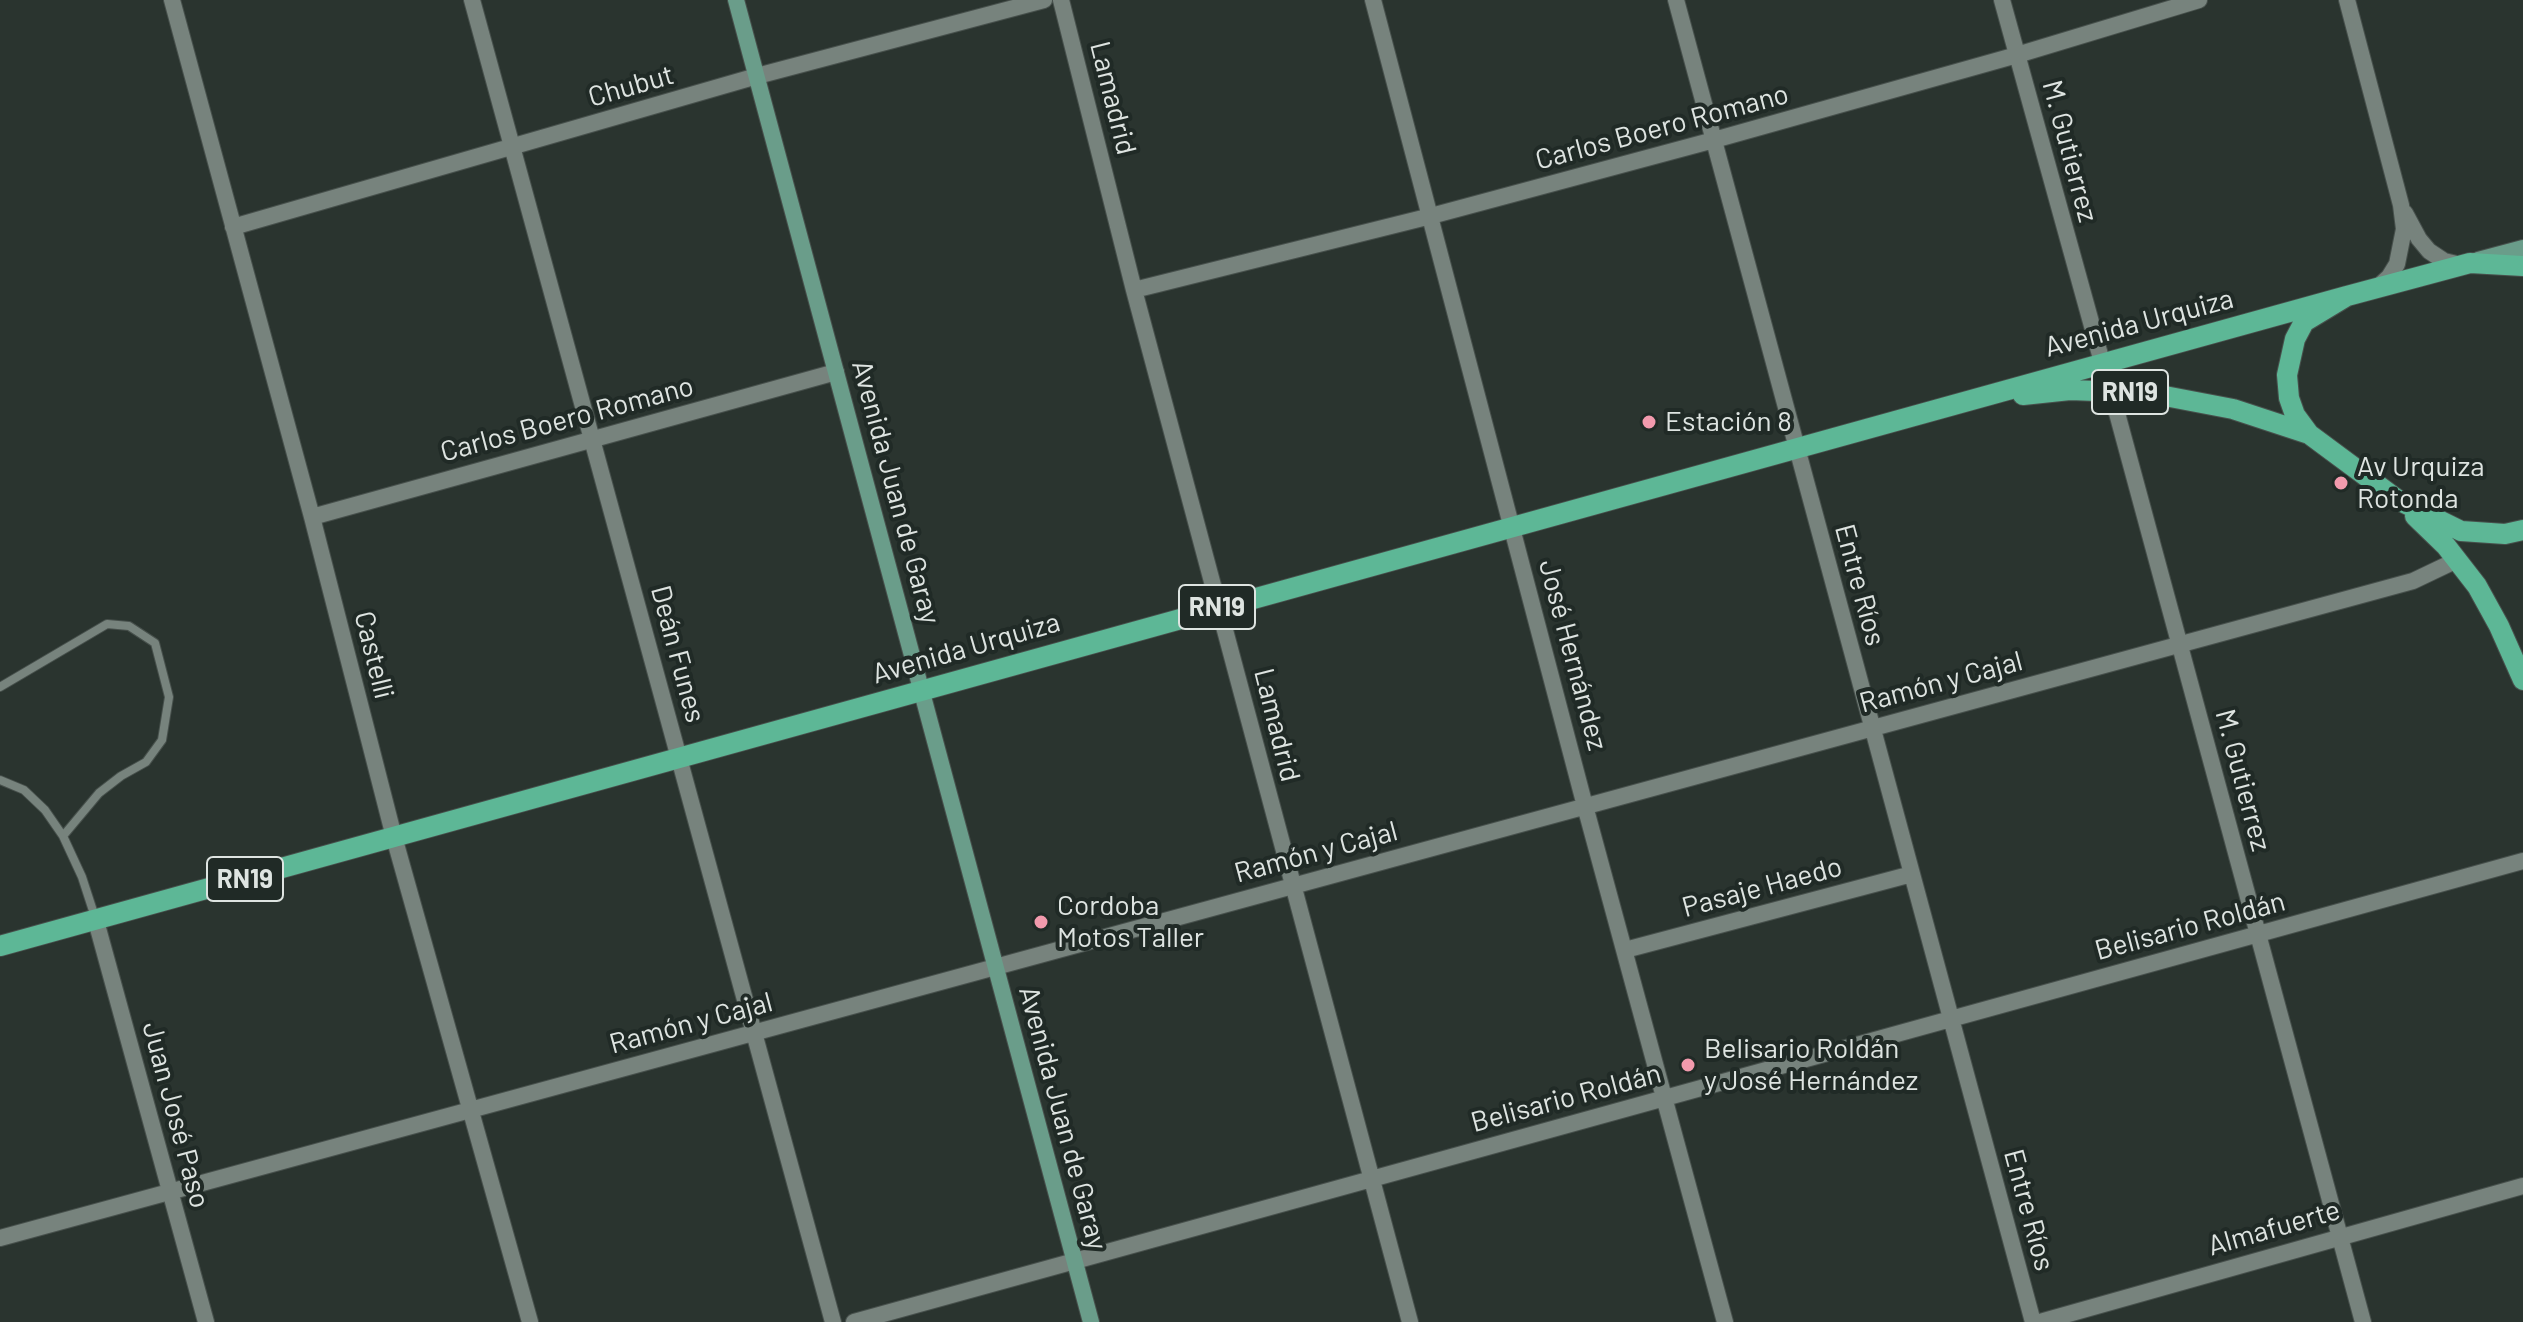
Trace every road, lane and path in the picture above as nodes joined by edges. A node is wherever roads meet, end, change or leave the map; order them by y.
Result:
1 (172, 0) edge
2 (472, 0) edge
3 (736, 0) edge
4 (1044, 0) edge
5 (1061, 0) edge
6 (1373, 0) edge
7 (1676, 0) edge
8 (2002, 0) edge
9 (2199, 0) edge
10 (2347, 0) edge
11 (2017, 55) junction
12 (757, 76) junction
13 (1714, 140) junction
14 (512, 147) junction
15 (2401, 205) junction
16 (1431, 216) junction
17 (233, 227) junction
18 (2523, 248) edge
19 (2465, 264) junction
20 (2523, 266) edge
21 (2378, 288) junction
22 (1134, 290) junction
23 (2347, 296) junction
24 (2102, 362) junction
25 (836, 372) junction
26 (2111, 391) junction
27 (1947, 407) junction
28 (2309, 434) junction
29 (592, 439) junction
30 (1796, 449) junction
31 (2398, 500) junction
32 (312, 517) junction
33 (1513, 528) junction
34 (2523, 530) edge
35 (2457, 560) junction
36 (1220, 607) junction
37 (2180, 644) junction
38 (2523, 680) edge
39 (0, 687) edge
40 (922, 689) junction
41 (1872, 728) junction
42 (680, 758) junction
43 (0, 780) edge
44 (1585, 806) junction
45 (63, 836) junction
46 (394, 837) junction
47 (2523, 861) edge
48 (1912, 874) junction
49 (1292, 886) junction
50 (96, 921) junction
51 (2257, 934) junction
52 (0, 946) edge
53 (1625, 950) junction
54 (995, 967) junction
55 (1950, 1019) junction
56 (754, 1032) junction
57 (1664, 1098) junction
58 (472, 1109) junction
59 (1372, 1178) junction
60 (2523, 1186) edge
61 (170, 1191) junction
62 (2339, 1237) junction
63 (0, 1238) edge
64 (1075, 1261) junction
65 (206, 1322) edge
66 (530, 1322) edge
67 (833, 1322) edge
68 (854, 1322) edge
69 (1091, 1322) edge
70 (1410, 1322) edge
71 (1725, 1322) edge
72 (2033, 1322) edge
73 (2040, 1322) edge
74 (2363, 1322) edge

1 - 17 street, Castelli
2 - 14 street, Deán Funes
3 - 12 street, Avenida Juan de Garay
4 - 12 street, Chubut
5 - 22 street, Lamadrid
6 - 16 street, José Hernández
7 - 13 street, Entre Ríos
8 - 11 street, M. Gutierrez
9 - 11 street, Carlos Boero Romano
10 - 15 street
11 - 13 street, Carlos Boero Romano
11 - 24 street, M. Gutierrez
12 - 14 street, Chubut
12 - 25 street, Avenida Juan de Garay
13 - 16 street, Carlos Boero Romano
13 - 30 street, Entre Ríos
14 - 17 street, Chubut
14 - 29 street, Deán Funes
15 - 19 street
15 - 21 street
16 - 22 street, Carlos Boero Romano
16 - 33 street, José Hernández
17 - 32 street, Castelli
18 - 19 street
19 - 20 main road, RN19
19 - 21 main road, RN19
21 - 23 main road, RN19
22 - 36 street, Lamadrid
23 - 24 main road, Avenida Urquiza / RN19
23 - 28 main road, RN19
24 - 27 main road, Avenida Urquiza / RN19
25 - 29 street, Carlos Boero Romano
25 - 40 street, Avenida Juan de Garay
26 - 27 main road, Avenida Urquiza / RN19
26 - 28 main road, Avenida Urquiza / RN19
26 - 37 street, M. Gutierrez
27 - 30 main road, Avenida Urquiza / RN19
28 - 31 main road, RN19
29 - 32 street, Carlos Boero Romano
29 - 42 street, Deán Funes
30 - 33 main road, Avenida Urquiza / RN19
30 - 41 street, Entre Ríos
31 - 34 main road, RN19
31 - 35 main road, RN19
32 - 46 street, Castelli
33 - 36 main road, Avenida Urquiza / RN19
33 - 44 street, José Hernández
35 - 37 street, Ramón y Cajal
35 - 38 main road, RN19
36 - 40 main road, Avenida Urquiza / RN19
36 - 49 street, Lamadrid
37 - 41 street, Ramón y Cajal
37 - 51 street, M. Gutierrez
39 - 45 lane
40 - 42 main road, Avenida Urquiza / RN19
40 - 54 street, Avenida Juan de Garay
41 - 44 street, Ramón y Cajal
41 - 48 street, Entre Ríos
42 - 46 main road, Avenida Urquiza / RN19
42 - 56 street, Deán Funes
43 - 45 lane
44 - 49 street, Ramón y Cajal
44 - 53 street, José Hernández
45 - 50 lane
46 - 50 main road, Avenida Urquiza / RN19
46 - 58 street, Castelli
47 - 51 street, Belisario Roldán
48 - 53 street, Pasaje Haedo
48 - 55 street, Entre Ríos
49 - 54 street, Ramón y Cajal
49 - 59 street, Lamadrid
50 - 52 main road, Avenida Urquiza / RN19
50 - 61 street, Juan José Paso
51 - 55 street, Belisario Roldán
51 - 62 street, M. Gutierrez
53 - 57 street, José Hernández
54 - 56 street, Ramón y Cajal
54 - 64 street, Avenida Juan de Garay
55 - 57 street, Belisario Roldán
55 - 72 street, Entre Ríos
56 - 58 street, Ramón y Cajal
56 - 67 street, Deán Funes
57 - 59 street, Belisario Roldán
57 - 71 street, José Hernández
58 - 61 street, Ramón y Cajal
58 - 66 street, Castelli
59 - 64 street, Belisario Roldán
59 - 70 street, Lamadrid
60 - 62 street, Almafuerte
61 - 63 street, Ramón y Cajal
61 - 65 street, Juan José Paso
62 - 73 street, Almafuerte
62 - 74 street, M. Gutierrez
64 - 68 street, Belisario Roldán
64 - 69 street, Avenida Juan de Garay

